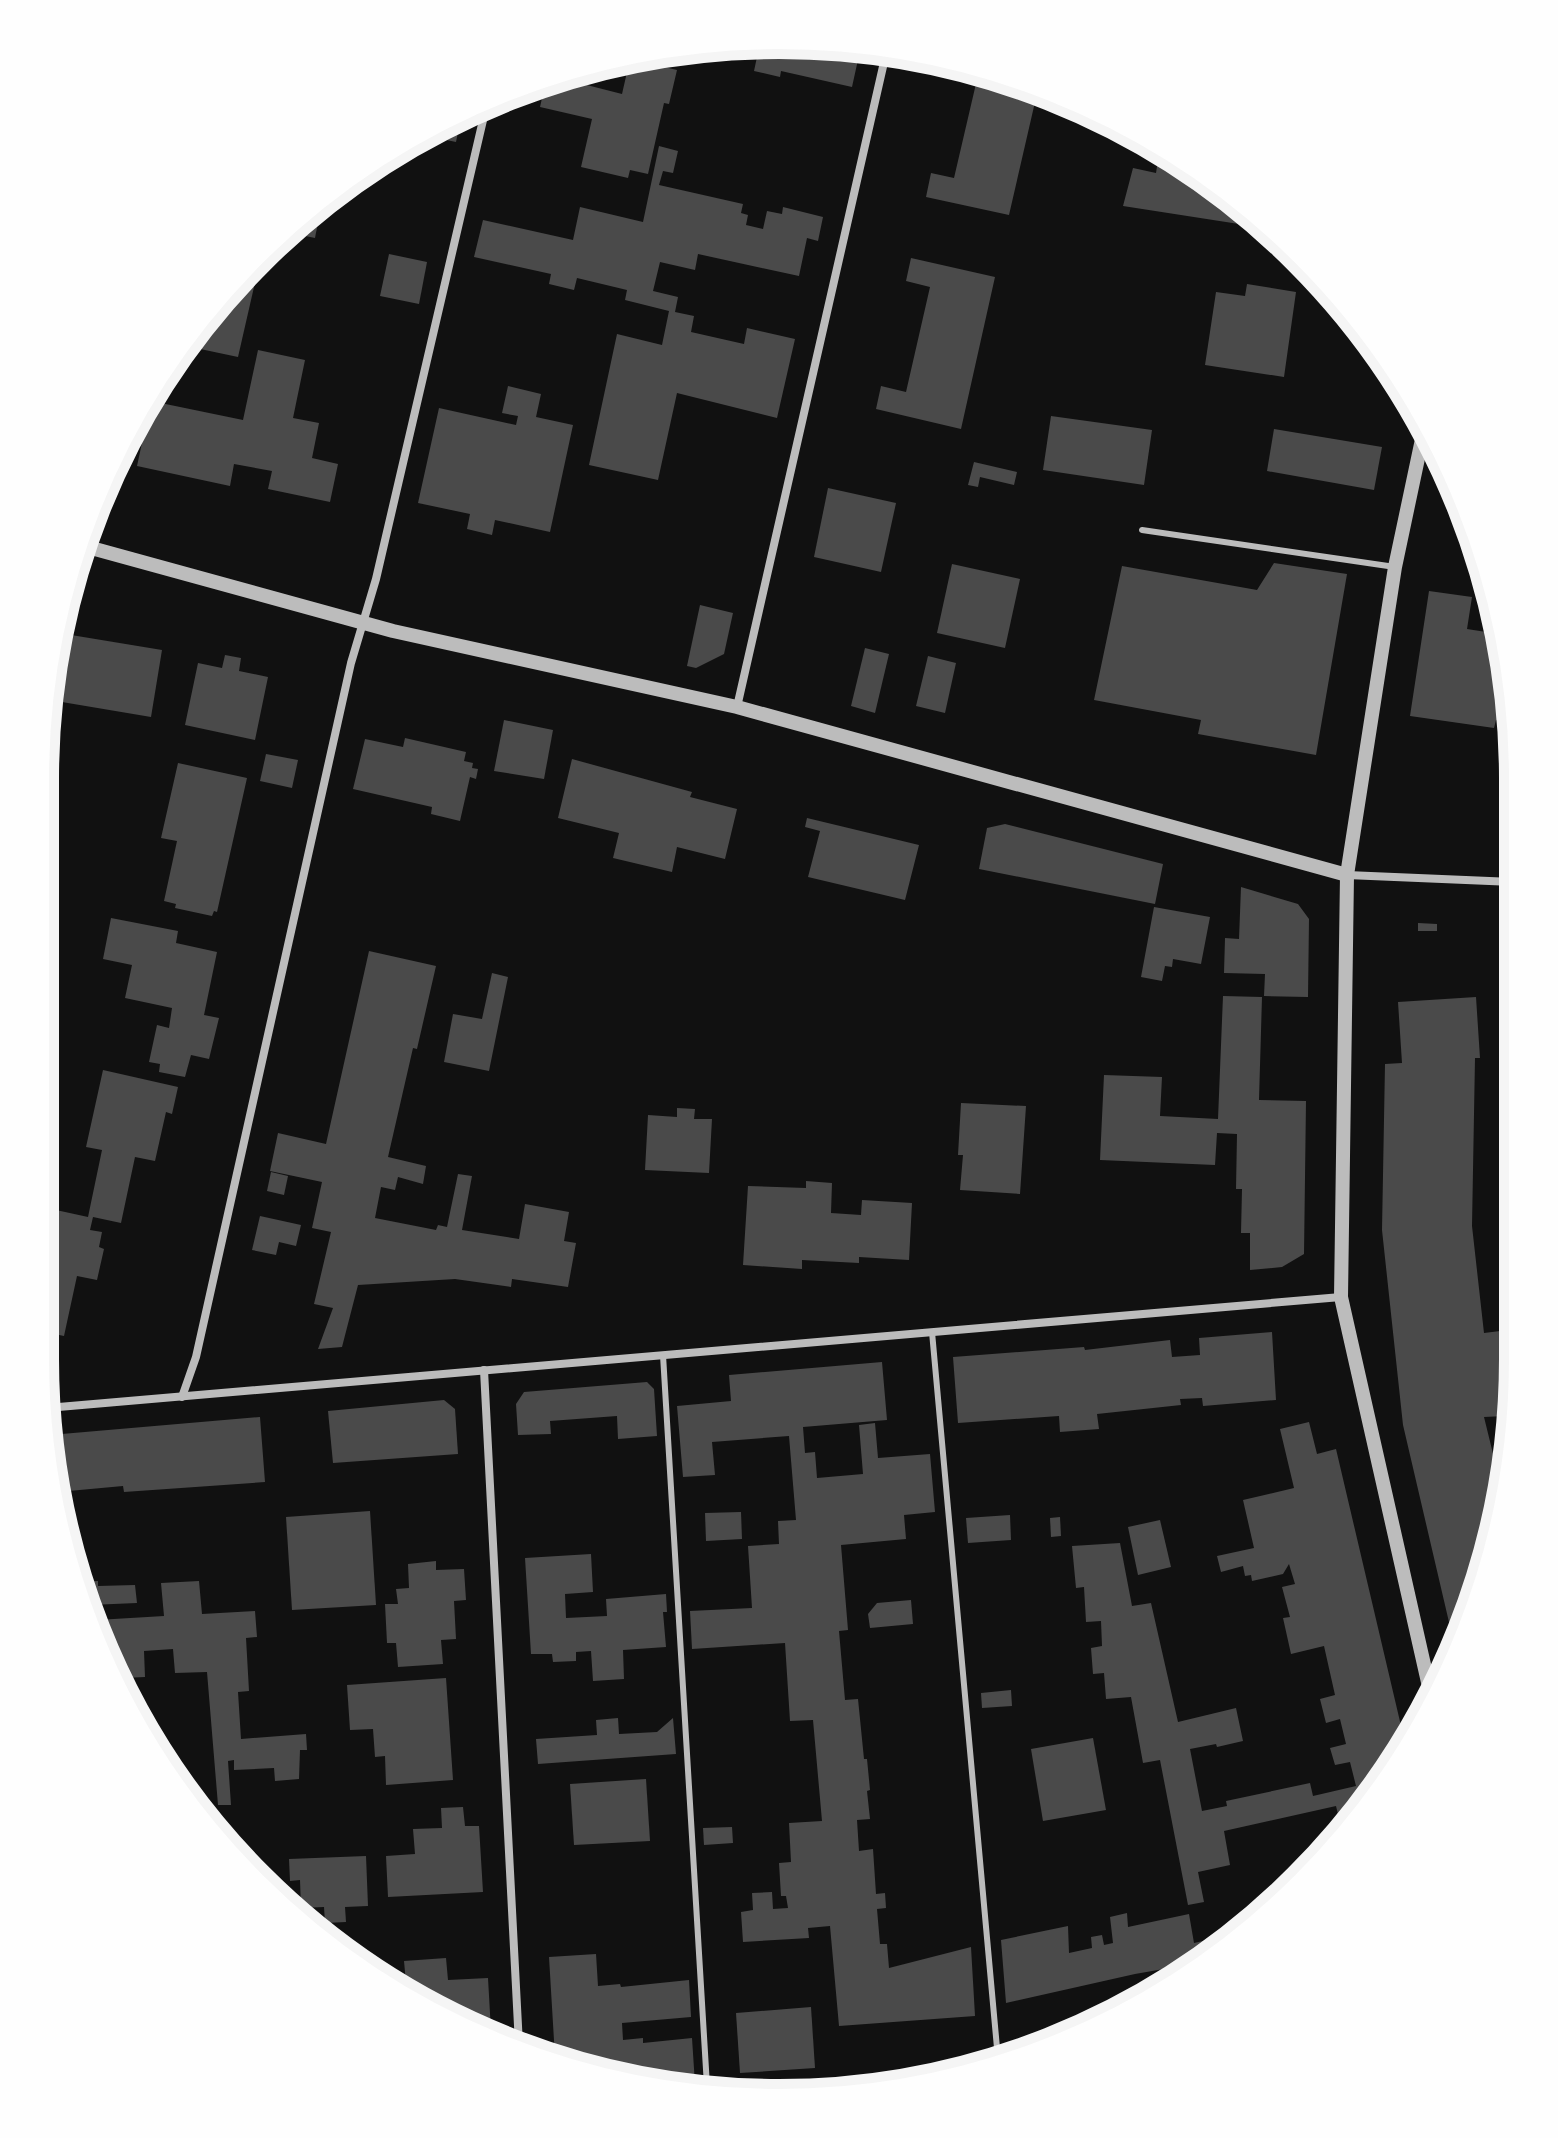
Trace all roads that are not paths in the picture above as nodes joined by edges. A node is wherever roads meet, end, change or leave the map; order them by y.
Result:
1 (884, 62) edge
2 (484, 117) edge
3 (1421, 443) edge
4 (1142, 530) dead end
5 (91, 548) edge
6 (1395, 567) junction
7 (361, 623) junction
8 (737, 707) junction
9 (1347, 875) junction
10 (1504, 882) edge
11 (1341, 1297) junction
12 (932, 1332) junction
13 (663, 1355) junction
14 (484, 1370) junction
15 (182, 1397) junction
16 (56, 1407) edge
17 (1428, 1682) edge
18 (519, 2035) edge
19 (997, 2050) edge
20 (707, 2080) edge

1 - 8 street
2 - 7 street
3 - 6 street
4 - 6 lane
5 - 7 street
6 - 9 street
7 - 8 street
7 - 15 street
8 - 9 street
9 - 10 street
9 - 11 street
11 - 12 street
11 - 17 street
12 - 13 street
12 - 19 lane
13 - 14 street
13 - 20 lane
14 - 15 street
14 - 18 street
15 - 16 street

